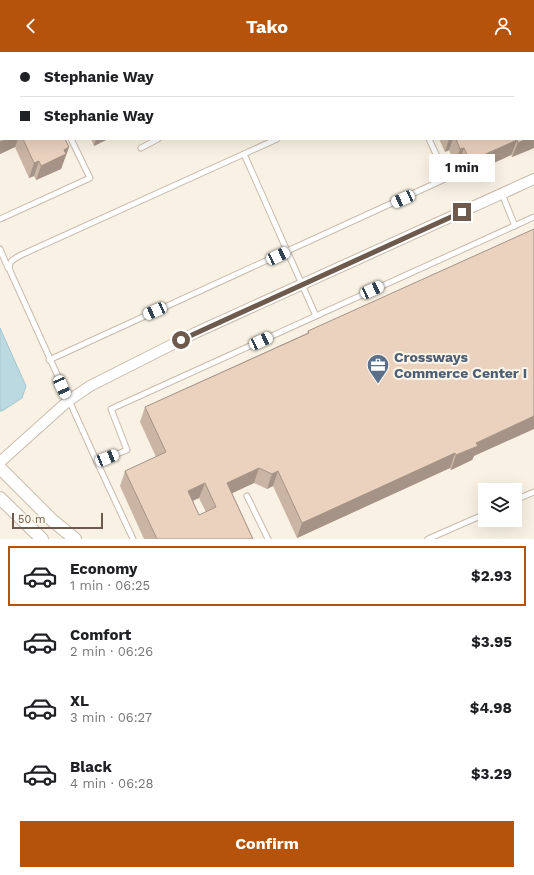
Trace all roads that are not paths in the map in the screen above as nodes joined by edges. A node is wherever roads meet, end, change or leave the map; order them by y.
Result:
1 (71, 140) edge
2 (156, 140) edge
3 (275, 140) edge
4 (429, 140) edge
5 (140, 148) dead end
6 (244, 154) junction
7 (534, 179) edge
8 (502, 194) junction
9 (534, 217) edge
10 (0, 219) edge
11 (514, 226) junction
12 (0, 249) edge
13 (288, 251) junction
14 (10, 273) junction
15 (303, 284) junction
16 (316, 316) junction
17 (49, 360) junction
18 (68, 401) junction
19 (0, 462) edge
20 (97, 462) junction
21 (0, 468) edge
22 (534, 492) edge
23 (248, 496) dead end
24 (522, 497) edge
25 (0, 498) edge
26 (478, 517) edge
27 (42, 539) edge
28 (74, 539) edge
29 (133, 539) edge
30 (268, 539) edge
31 (428, 539) edge

1 - 10 lane
2 - 5 lane
3 - 6 lane
4 - 13 lane
6 - 13 lane
6 - 14 lane
7 - 8 street
8 - 11 lane
8 - 15 street
9 - 11 lane
11 - 16 lane
12 - 14 lane
13 - 15 lane
13 - 17 lane
14 - 17 lane
15 - 16 lane
15 - 18 street
16 - 20 lane
17 - 18 lane
18 - 19 street
18 - 20 lane
20 - 29 lane
21 - 28 street
22 - 24 lane
23 - 30 lane
25 - 27 street
26 - 31 lane

